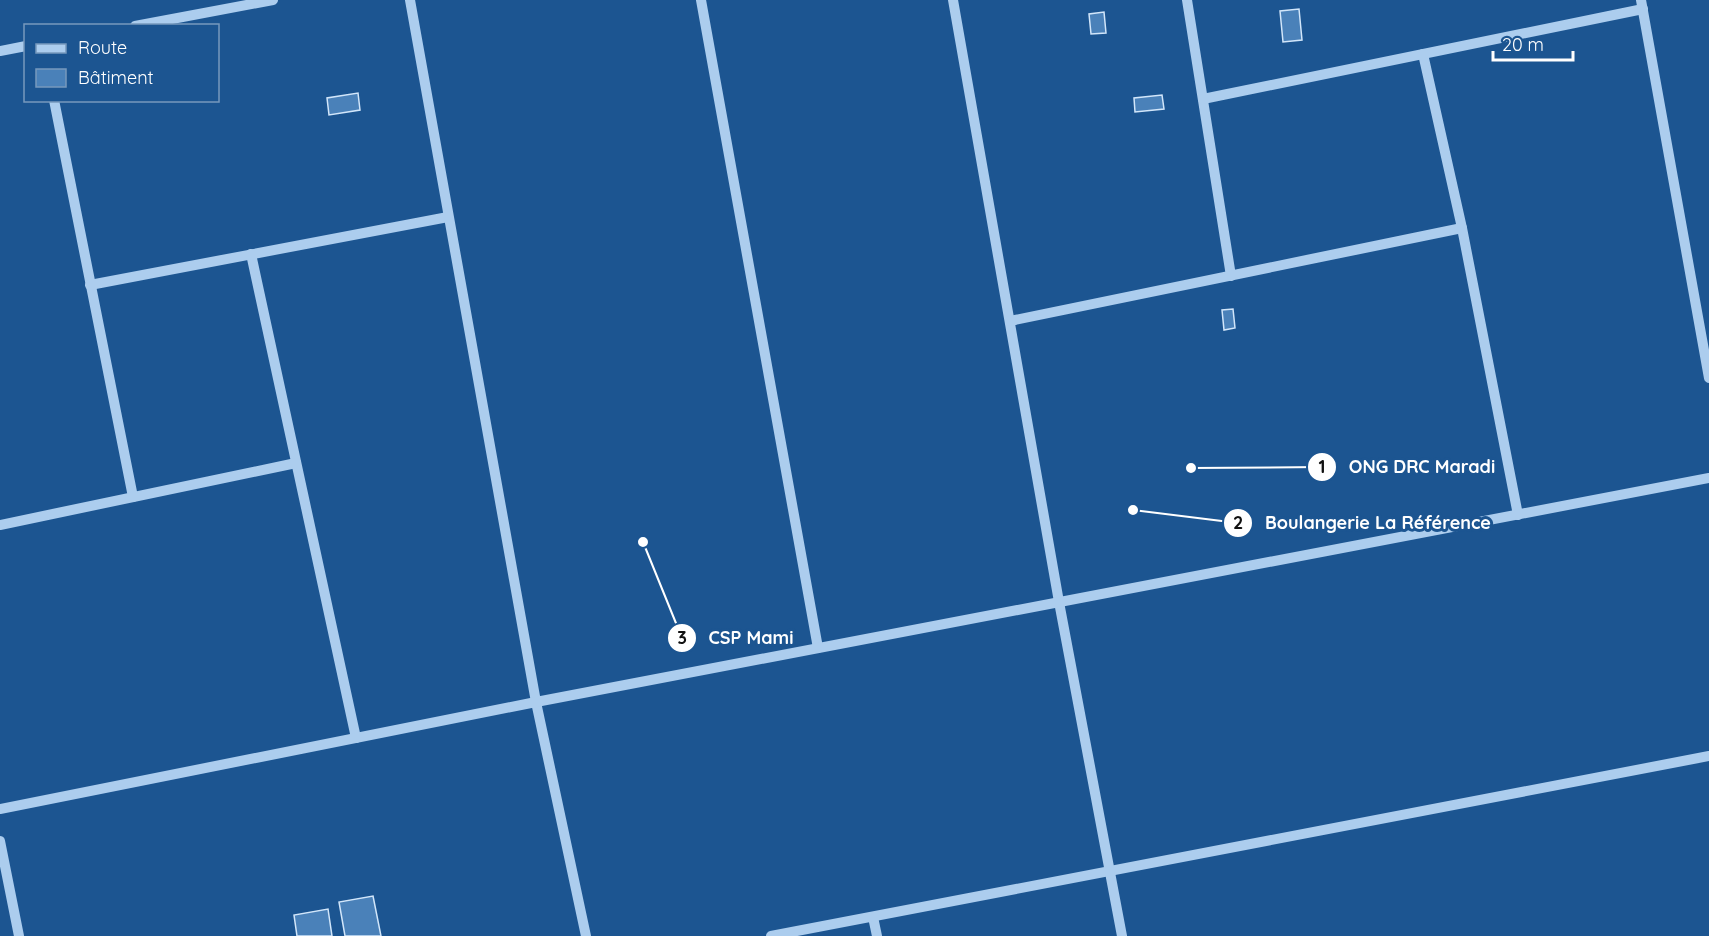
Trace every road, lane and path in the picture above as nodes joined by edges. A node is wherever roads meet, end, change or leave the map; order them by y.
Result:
1 (273, 0) edge
2 (410, 0) edge
3 (701, 0) edge
4 (953, 0) edge
5 (1187, 0) edge
6 (1642, 4) edge
7 (146, 24) edge
8 (24, 46) edge
9 (0, 51) edge
10 (1423, 54) junction
11 (1203, 99) junction
12 (54, 102) edge
13 (448, 217) junction
14 (1462, 228) junction
15 (251, 254) junction
16 (1230, 276) junction
17 (90, 285) junction
18 (1010, 321) junction
19 (1709, 378) edge
20 (296, 463) junction
21 (1709, 478) edge
22 (133, 497) junction
23 (1518, 515) junction
24 (0, 525) edge
25 (1059, 602) junction
26 (818, 648) junction
27 (537, 702) junction
28 (356, 738) junction
29 (1709, 756) edge
30 (0, 809) edge
31 (0, 841) edge
32 (1110, 871) junction
33 (873, 916) junction
34 (19, 936) edge
35 (586, 936) edge
36 (771, 936) edge
37 (877, 936) edge
38 (1122, 936) edge

1 - 7 street
2 - 13 street
3 - 26 street
4 - 18 street
5 - 11 street
6 - 10 street
6 - 19 street
8 - 9 street
10 - 11 street
10 - 14 street
11 - 16 street
12 - 17 street
13 - 15 street
13 - 27 street
14 - 16 street
14 - 23 street
15 - 17 street
15 - 20 street
16 - 18 street
17 - 22 street
18 - 25 street
20 - 22 street
20 - 28 street
21 - 23 street
22 - 24 street
23 - 25 street
25 - 26 street
25 - 32 street
26 - 27 street
27 - 28 street
27 - 35 street
28 - 30 street
29 - 32 street
31 - 34 street
32 - 33 street
32 - 38 street
33 - 36 street
33 - 37 street

